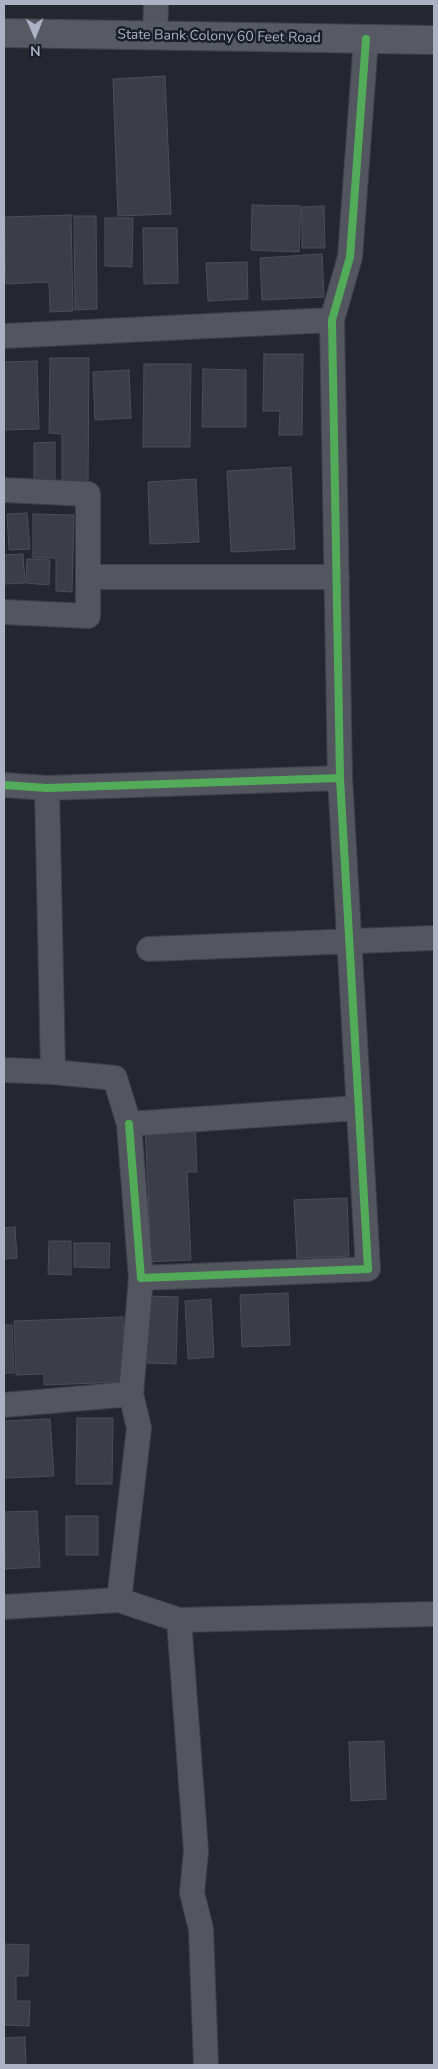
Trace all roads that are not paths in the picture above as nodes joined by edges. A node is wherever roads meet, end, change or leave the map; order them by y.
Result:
1 (156, 4) edge
2 (4, 33) edge
3 (155, 36) junction
4 (366, 39) junction
5 (434, 40) edge
6 (332, 320) junction
7 (4, 336) edge
8 (4, 490) edge
9 (88, 577) junction
10 (336, 577) junction
11 (4, 612) edge
12 (340, 778) junction
13 (4, 785) edge
14 (47, 788) junction
15 (434, 938) edge
16 (349, 940) junction
17 (149, 949) dead end
18 (4, 1070) edge
19 (53, 1072) junction
20 (358, 1108) junction
21 (129, 1124) junction
22 (141, 1278) junction
23 (131, 1394) junction
24 (4, 1405) edge
25 (119, 1600) junction
26 (4, 1607) edge
27 (434, 1614) edge
28 (179, 1620) junction
29 (206, 2065) edge

1 - 3 street
2 - 3 street, State Bank Colony 60 Feet Road
3 - 4 street, State Bank Colony 60 Feet Road
4 - 5 street, State Bank Colony 60 Feet Road
4 - 6 street
6 - 7 street
6 - 10 street
8 - 9 street
9 - 10 street
9 - 11 street
10 - 12 street
12 - 14 street
12 - 16 street
13 - 14 street
14 - 19 street
15 - 16 street
16 - 17 street
16 - 20 street
18 - 19 street
19 - 21 street
20 - 21 street
20 - 22 street
21 - 22 street
22 - 23 street
23 - 24 street
23 - 25 street
25 - 26 street
25 - 28 street
27 - 28 street
28 - 29 street

